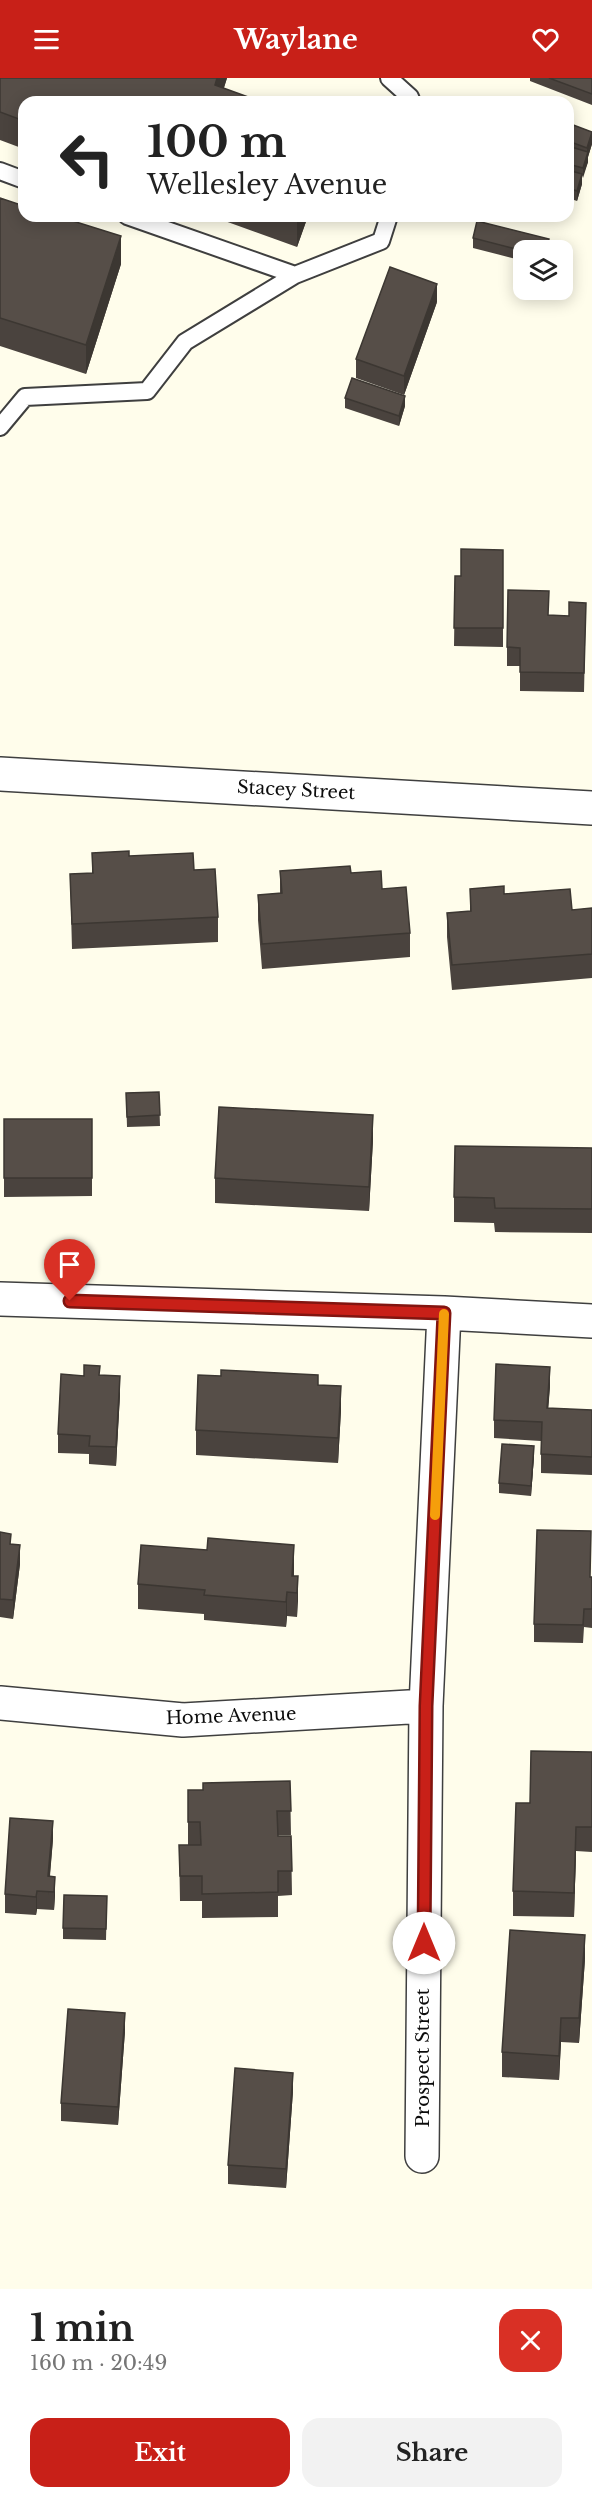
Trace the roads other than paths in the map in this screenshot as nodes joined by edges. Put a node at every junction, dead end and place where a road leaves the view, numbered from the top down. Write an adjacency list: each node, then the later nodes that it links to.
1 (396, 81): 2 (lane)
2 (409, 96)
3 (0, 171): 4 (lane)
4 (18, 178)
5 (144, 222): 7 (lane)
6 (387, 222): 7 (lane)
7 (295, 275): 8 (lane)
8 (0, 427)
9 (0, 774): 10 (street, Stacey Street)
10 (592, 808)
11 (0, 1299): 12 (street)
12 (444, 1313): 13 (street); 15 (street, Prospect Street)
13 (592, 1321)
14 (0, 1703): 15 (street, Home Avenue)
15 (426, 1706): 16 (street, Prospect Street)
16 (422, 2156)

